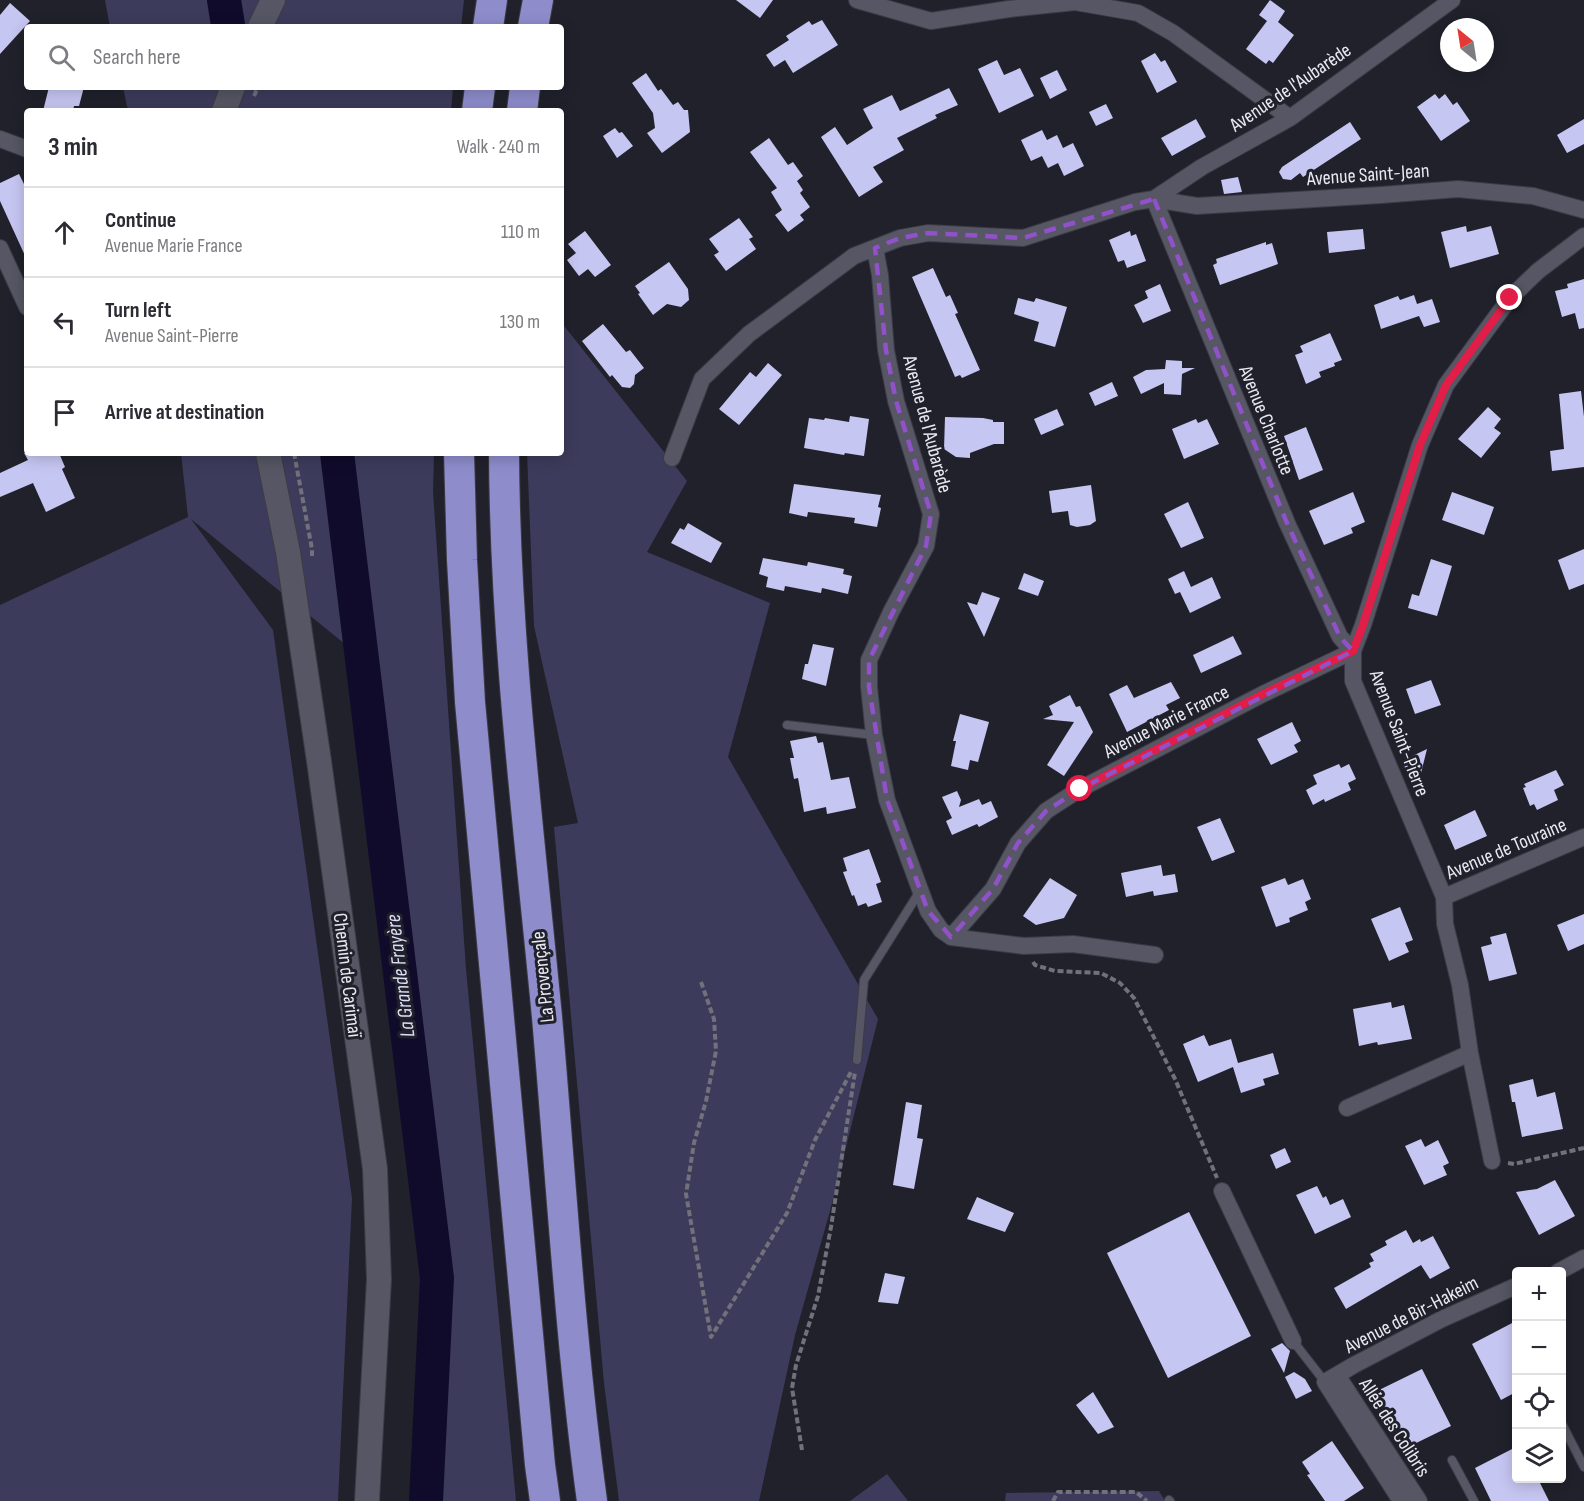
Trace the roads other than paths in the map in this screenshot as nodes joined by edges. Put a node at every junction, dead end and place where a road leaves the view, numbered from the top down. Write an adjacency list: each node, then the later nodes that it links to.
1 (273, 0): 6 (street)
2 (492, 0): 7 (highway)
3 (538, 0): 8 (highway)
4 (857, 0): 15 (street)
5 (1452, 0): 15 (street, Avenue de l'Aubarède)
6 (261, 24)
7 (488, 24)
8 (534, 24)
9 (232, 90): 12 (street)
10 (480, 90): 13 (highway)
11 (525, 90): 14 (highway)
12 (225, 108)
13 (477, 108)
14 (522, 108)
15 (1290, 118): 18 (street, Avenue de l'Aubarède)
16 (0, 139): 17 (street)
17 (24, 148)
18 (1154, 199): 19 (street, Avenue Saint-Jean); 22 (street, Avenue de l'Aubarède); 28 (street, Avenue Charlotte)
19 (1584, 210)
20 (1584, 236): 28 (street, Avenue Saint-Pierre)
21 (0, 248): 23 (street)
22 (875, 248): 27 (street); 30 (street, Avenue de l'Aubarède)
23 (24, 301)
24 (269, 456): 49 (street, Chemin de Carimaï)
25 (459, 456): 50 (highway)
26 (504, 456): 51 (highway, La Provençale)
27 (672, 458)
28 (1353, 651): 33 (street, Avenue Saint-Pierre); 34 (street, Avenue Marie France)
29 (787, 725): 30 (lane)
30 (874, 735): 32 (street, Avenue de l'Aubarède)
31 (1584, 837): 33 (street, Avenue de Touraine)
32 (921, 890): 34 (street, Avenue de l'Aubarède); 37 (lane)
33 (1444, 897): 36 (street, Avenue Saint-Pierre)
34 (951, 937): 35 (street)
35 (1155, 955)
36 (1470, 1053): 38 (street); 39 (street, Avenue Saint-Pierre)
37 (857, 1060)
38 (1347, 1108)
39 (1492, 1161)
40 (1222, 1191): 44 (street)
41 (1584, 1258): 42 (street)
42 (1566, 1268)
43 (1512, 1288): 45 (street, Avenue de Bir-Hakeim)
44 (1293, 1341): 45 (lane)
45 (1331, 1379): 52 (street); 53 (street, Allée des Colibris)
46 (1565, 1429): 48 (lane)
47 (1452, 1460): 54 (lane)
48 (1584, 1467)
49 (367, 1501)
50 (545, 1501)
51 (592, 1501)
52 (1401, 1501)
53 (1419, 1501)
54 (1474, 1501)

